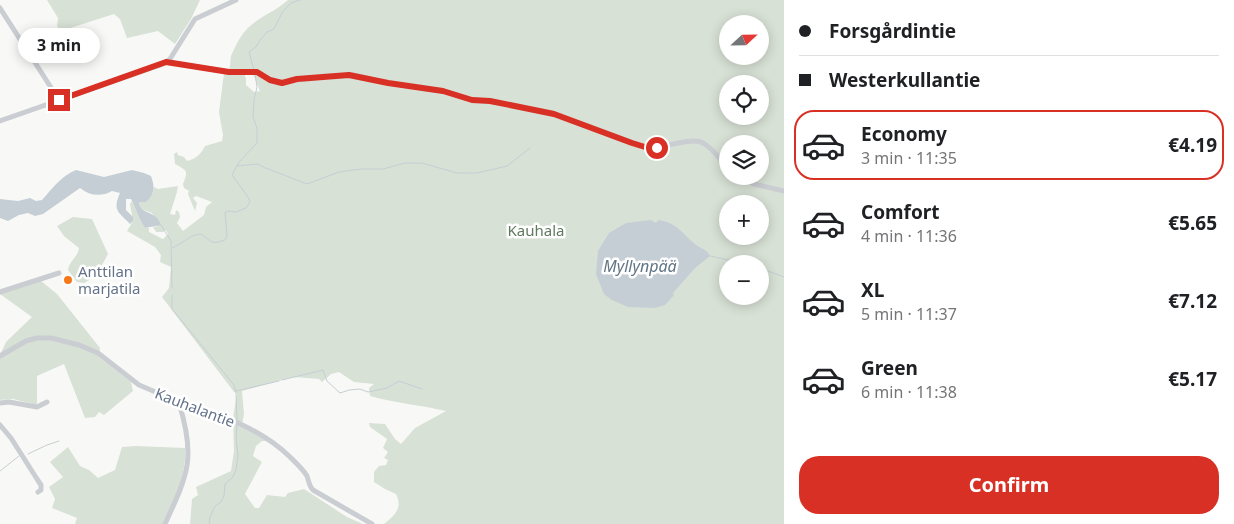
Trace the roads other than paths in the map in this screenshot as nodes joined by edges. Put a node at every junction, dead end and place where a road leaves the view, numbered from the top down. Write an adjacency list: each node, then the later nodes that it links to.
1 (236, 0): 3 (street)
2 (0, 8): 4 (street)
3 (166, 62): 4 (street); 6 (street)
4 (59, 100): 5 (street)
5 (0, 121)
6 (719, 158)
7 (758, 185): 8 (street)
8 (784, 191)
9 (59, 273): 10 (street)
10 (0, 292)
11 (0, 356): 14 (street, Kauhalantie)
12 (47, 402): 13 (street)
13 (0, 403)
14 (179, 404): 17 (street); 18 (street, Kauhalantie)
15 (0, 425): 16 (street)
16 (38, 492)
17 (165, 524)
18 (372, 524)

